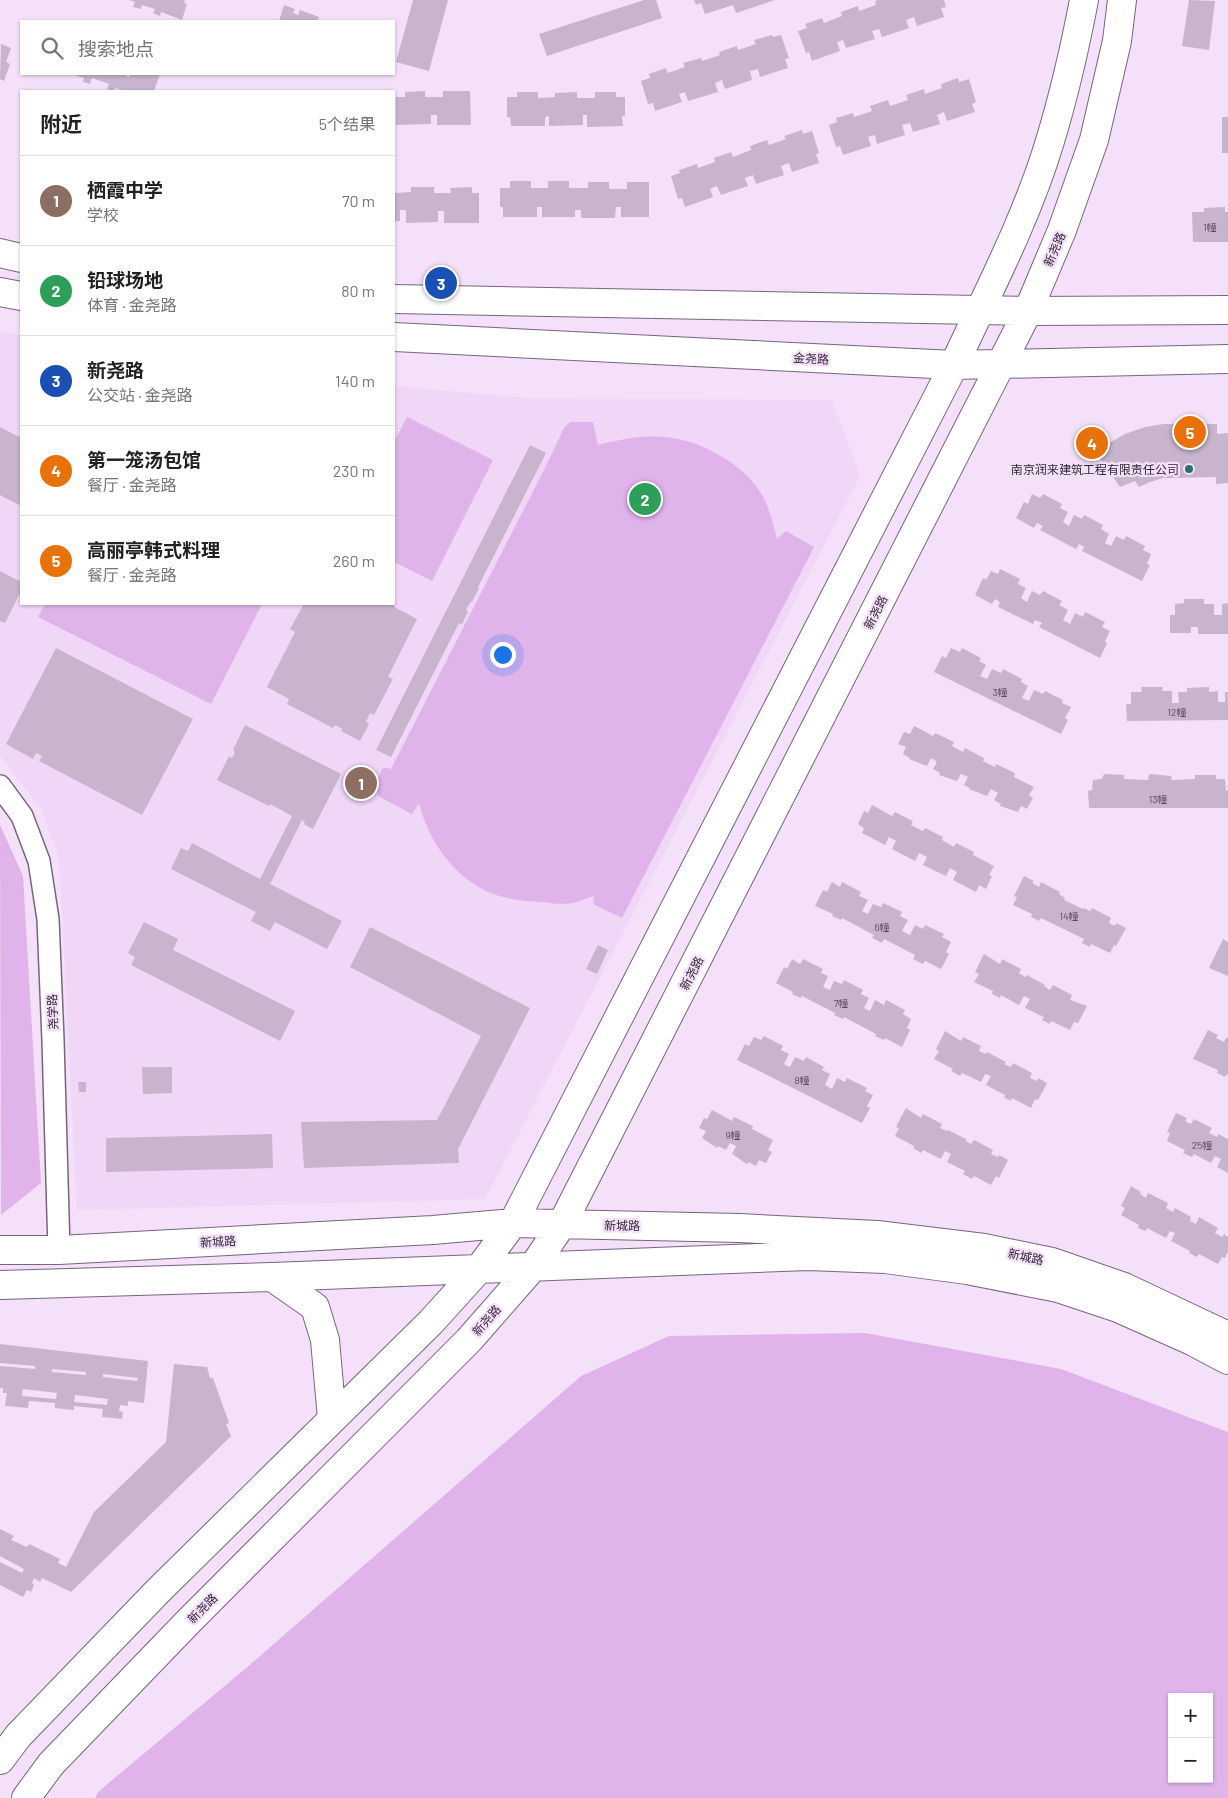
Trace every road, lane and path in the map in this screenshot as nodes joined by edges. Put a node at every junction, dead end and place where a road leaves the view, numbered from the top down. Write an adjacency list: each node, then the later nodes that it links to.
1 (1084, 0): 8 (main road)
2 (1122, 0): 10 (main road, 新尧路)
3 (0, 253): 4 (main road)
4 (20, 258)
5 (0, 292): 6 (main road)
6 (20, 296)
7 (395, 299): 8 (main road)
8 (980, 309): 10 (main road); 14 (main road)
9 (1228, 310): 10 (main road)
10 (1028, 311): 13 (main road, 新尧路)
11 (395, 337): 14 (main road, 金尧路)
12 (1228, 359): 13 (main road, 金尧路)
13 (1001, 364): 14 (main road, 金尧路); 17 (main road, 新尧路)
14 (954, 365): 16 (main road)
15 (0, 786): 19 (street, 尧学路)
16 (513, 1223): 17 (main road, 新城路); 19 (main road, 新城路); 21 (main road)
17 (562, 1224): 20 (main road, 新尧路); 24 (main road, 新城路)
18 (0, 1250): 19 (main road, 新城路)
19 (59, 1250)
20 (533, 1267): 21 (main road, 新城路); 24 (main road, 新城路); 27 (main road, 新尧路)
21 (479, 1269): 22 (main road, 新城路); 25 (main road)
22 (272, 1277): 23 (main road, 新城路); 25 (main road)
23 (0, 1285)
24 (1227, 1340)
25 (332, 1419): 26 (main road)
26 (0, 1760)
27 (26, 1798)

